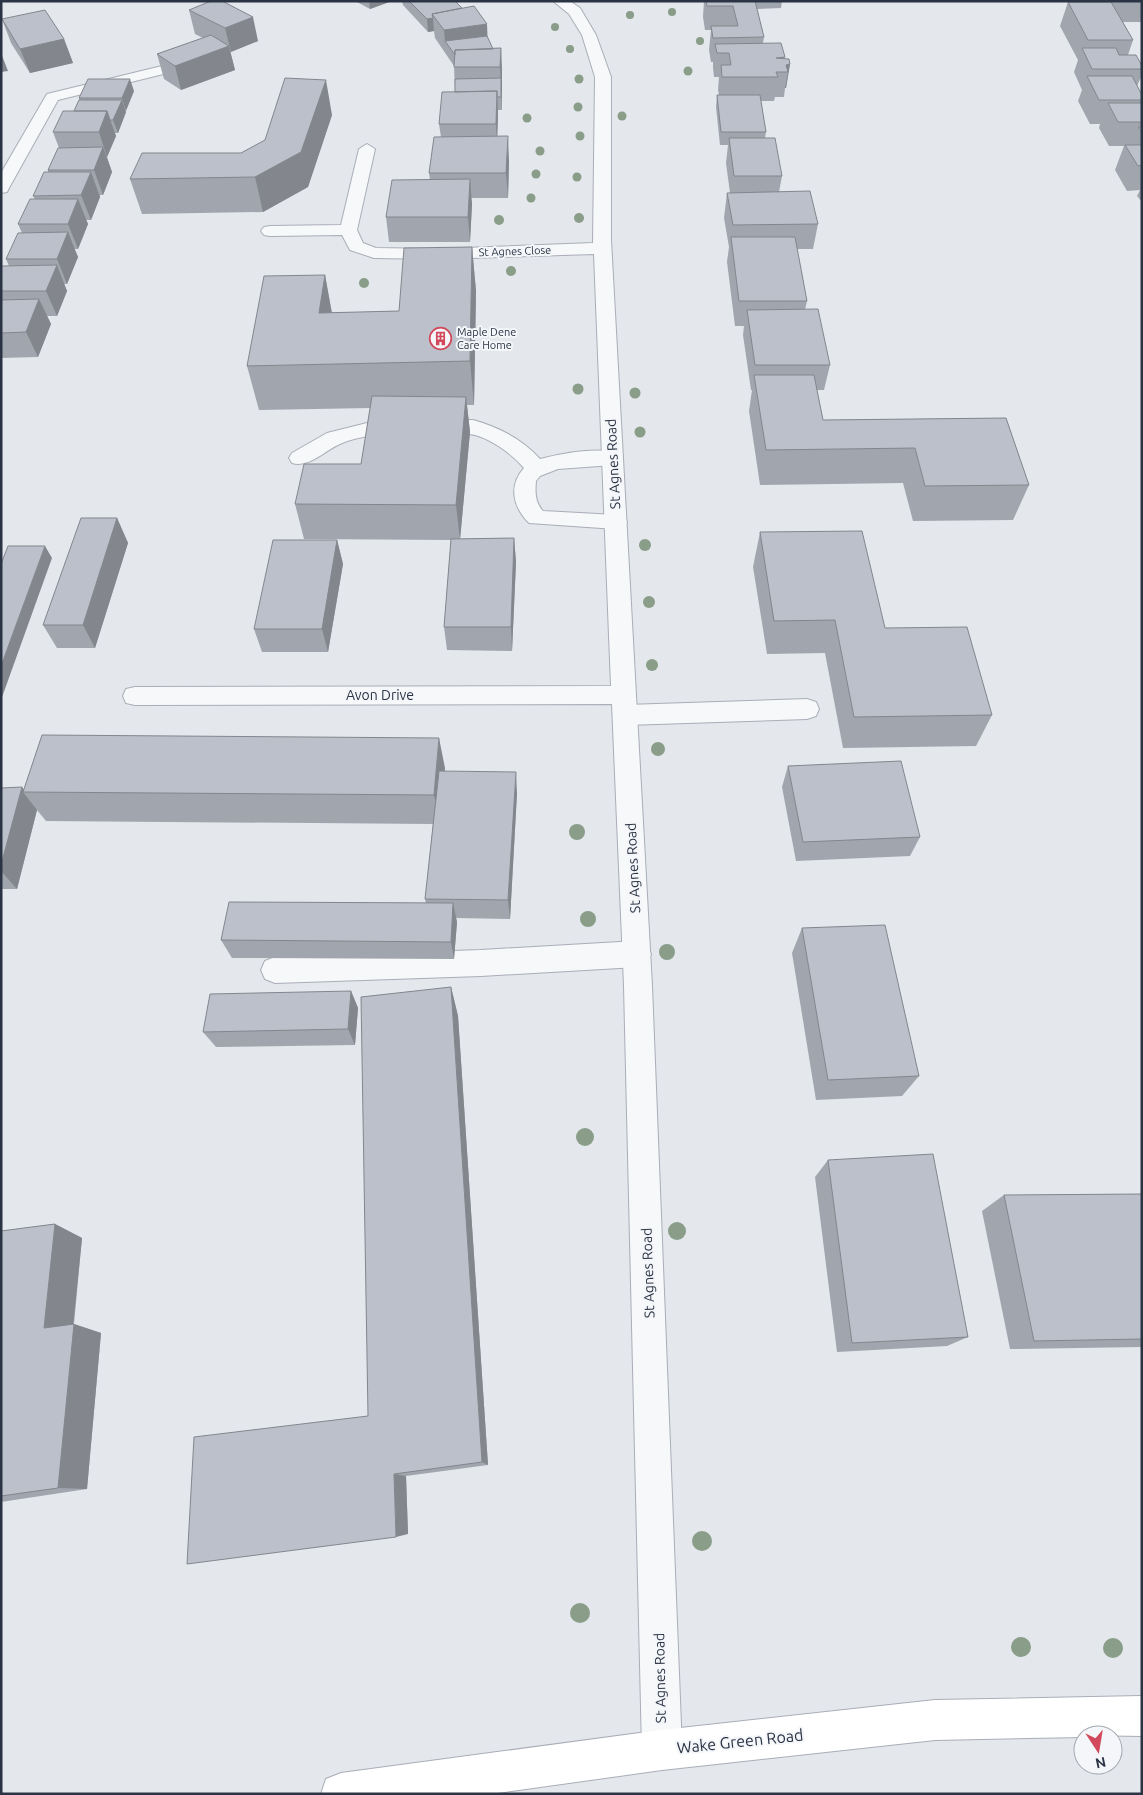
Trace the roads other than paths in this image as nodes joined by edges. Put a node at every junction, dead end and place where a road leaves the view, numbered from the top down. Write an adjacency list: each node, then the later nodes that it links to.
1 (560, 1): 7 (street, St Agnes Road)
2 (203, 60): 4 (street)
3 (368, 150): 5 (street)
4 (1, 188)
5 (348, 230): 6 (street); 7 (street, St Agnes Close)
6 (270, 232)
7 (603, 248): 9 (street, St Agnes Road)
8 (299, 458): 10 (street)
9 (613, 458): 10 (street); 11 (street, St Agnes Road)
10 (536, 468): 11 (street)
11 (616, 522): 13 (street, St Agnes Road)
12 (134, 696): 13 (street, Avon Drive)
13 (625, 705): 14 (street, Avon Drive); 15 (street, St Agnes Road)
14 (807, 709)
15 (637, 954): 16 (street); 18 (street, St Agnes Road)
16 (275, 970)
17 (1142, 1716): 18 (main road, Wake Green Road)
18 (662, 1750): 19 (main road, Wake Green Road)
19 (342, 1794)

